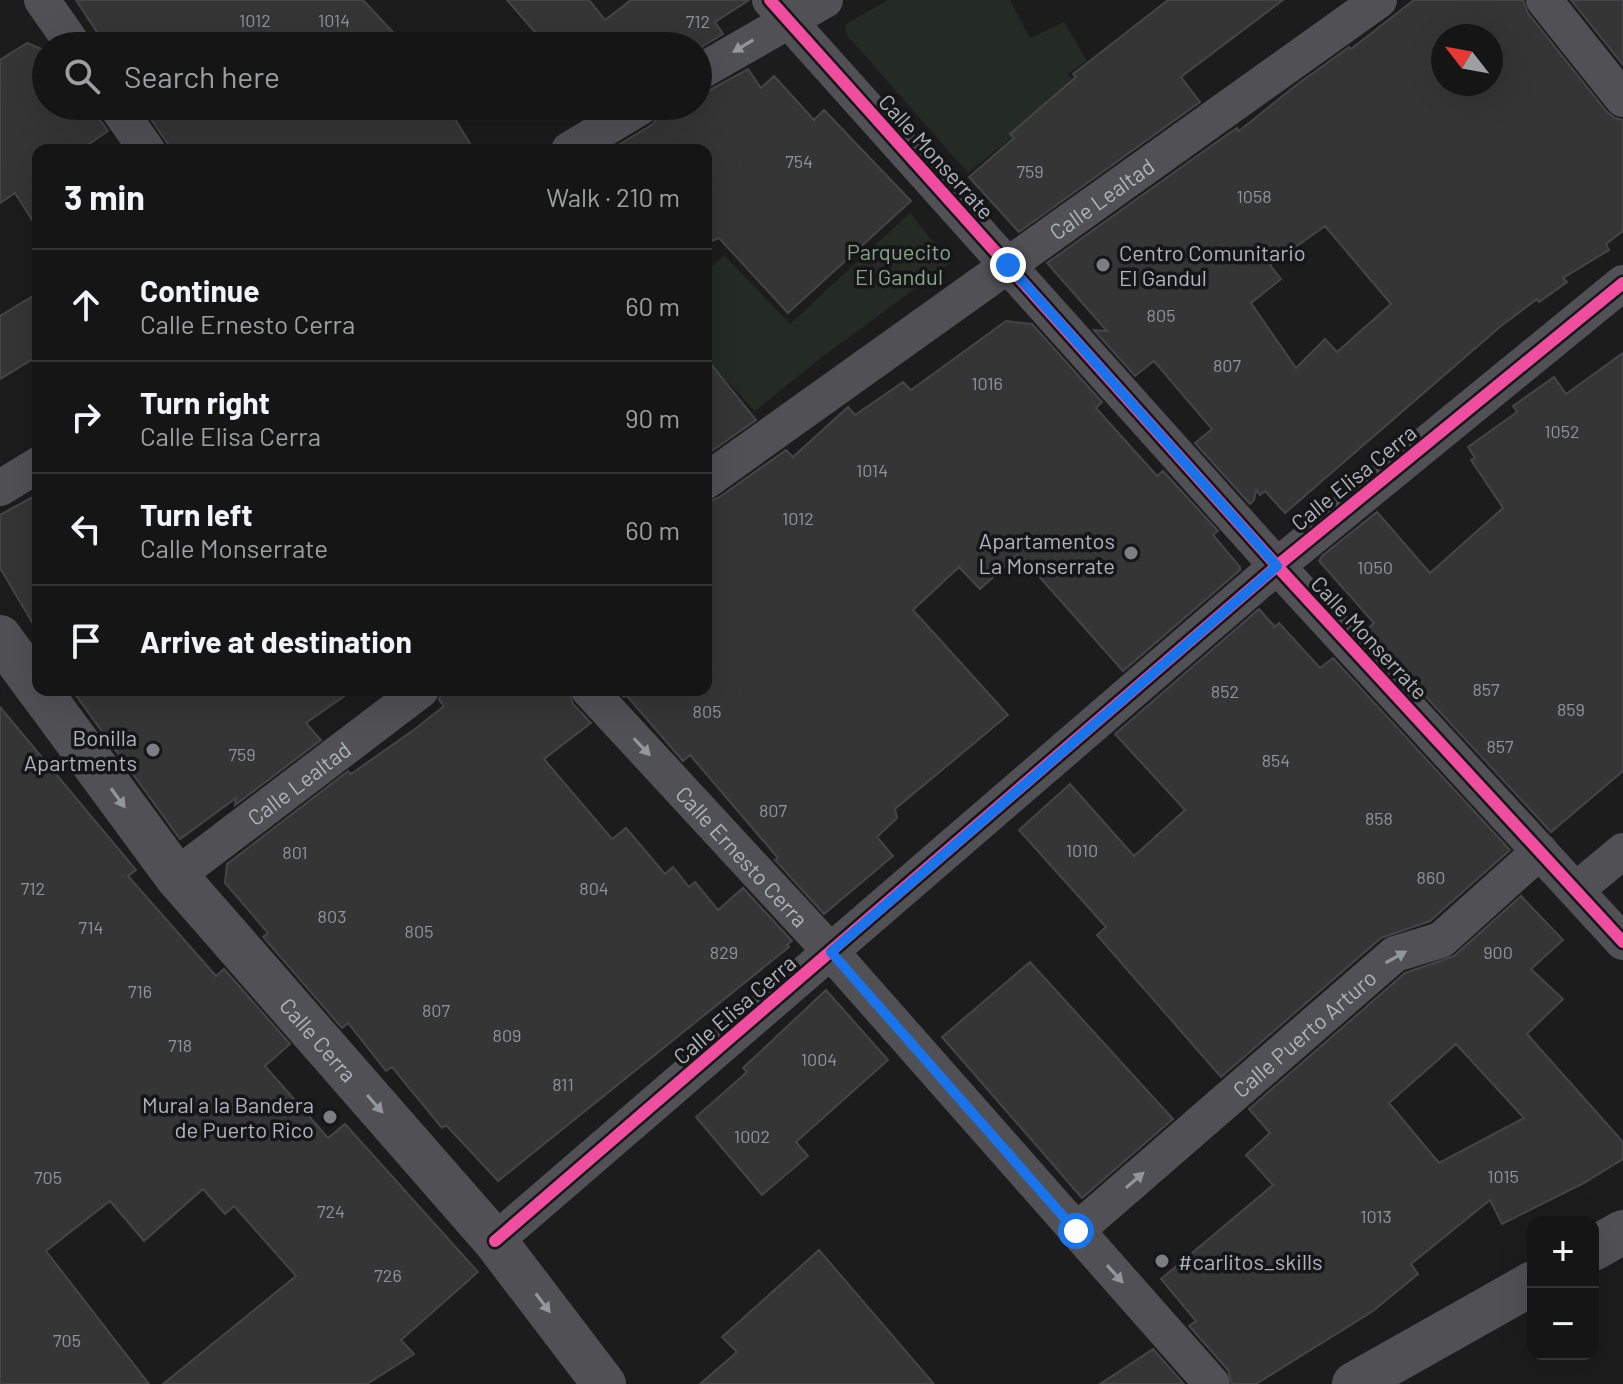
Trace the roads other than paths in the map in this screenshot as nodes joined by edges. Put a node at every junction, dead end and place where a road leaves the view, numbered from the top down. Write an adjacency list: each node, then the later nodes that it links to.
1 (42, 0): 6 (street)
2 (825, 0): 5 (street)
3 (1379, 0): 13 (street, Calle Lealtad)
4 (1544, 0): 8 (street)
5 (779, 10): 7 (street, one-way to 7); 13 (street, Calle Monserrate)
6 (64, 32)
7 (712, 62)
8 (1623, 99)
9 (126, 120): 11 (street)
10 (619, 120): 12 (street)
11 (143, 144)
12 (579, 144)
13 (1008, 265): 16 (street, Calle Lealtad); 18 (street, Calle Monserrate)
14 (1623, 283): 18 (street, Calle Elisa Cerra)
15 (32, 469): 17 (street)
16 (712, 477)
17 (0, 488)
18 (1277, 566): 24 (street, Calle Monserrate); 29 (street, Calle Elisa Cerra)
19 (0, 637): 20 (street, Calle Cerra)
20 (32, 682)
21 (42, 696): 26 (street, Calle Cerra, one-way to 26)
22 (413, 696): 26 (street, Calle Lealtad)
23 (595, 696): 29 (street, Calle Ernesto Cerra, one-way to 29)
24 (1540, 851): 27 (street, Calle Monserrate); 30 (street, Calle Puerto Arturo, one-way to 24)
25 (1623, 851): 27 (street)
26 (176, 876): 32 (street, Calle Cerra, one-way to 32)
27 (1576, 890): 28 (street, Calle Monserrate)
28 (1623, 942)
29 (831, 952): 30 (street, Calle Ernesto Cerra); 32 (street, Calle Elisa Cerra)
30 (1076, 1231): 36 (street, Calle Ernesto Cerra, one-way to 36)
31 (1623, 1232): 33 (street)
32 (495, 1241): 35 (street, Calle Cerra, one-way to 35)
33 (1599, 1246)
34 (1527, 1286): 37 (street)
35 (604, 1384)
36 (1212, 1384)
37 (1354, 1384)

